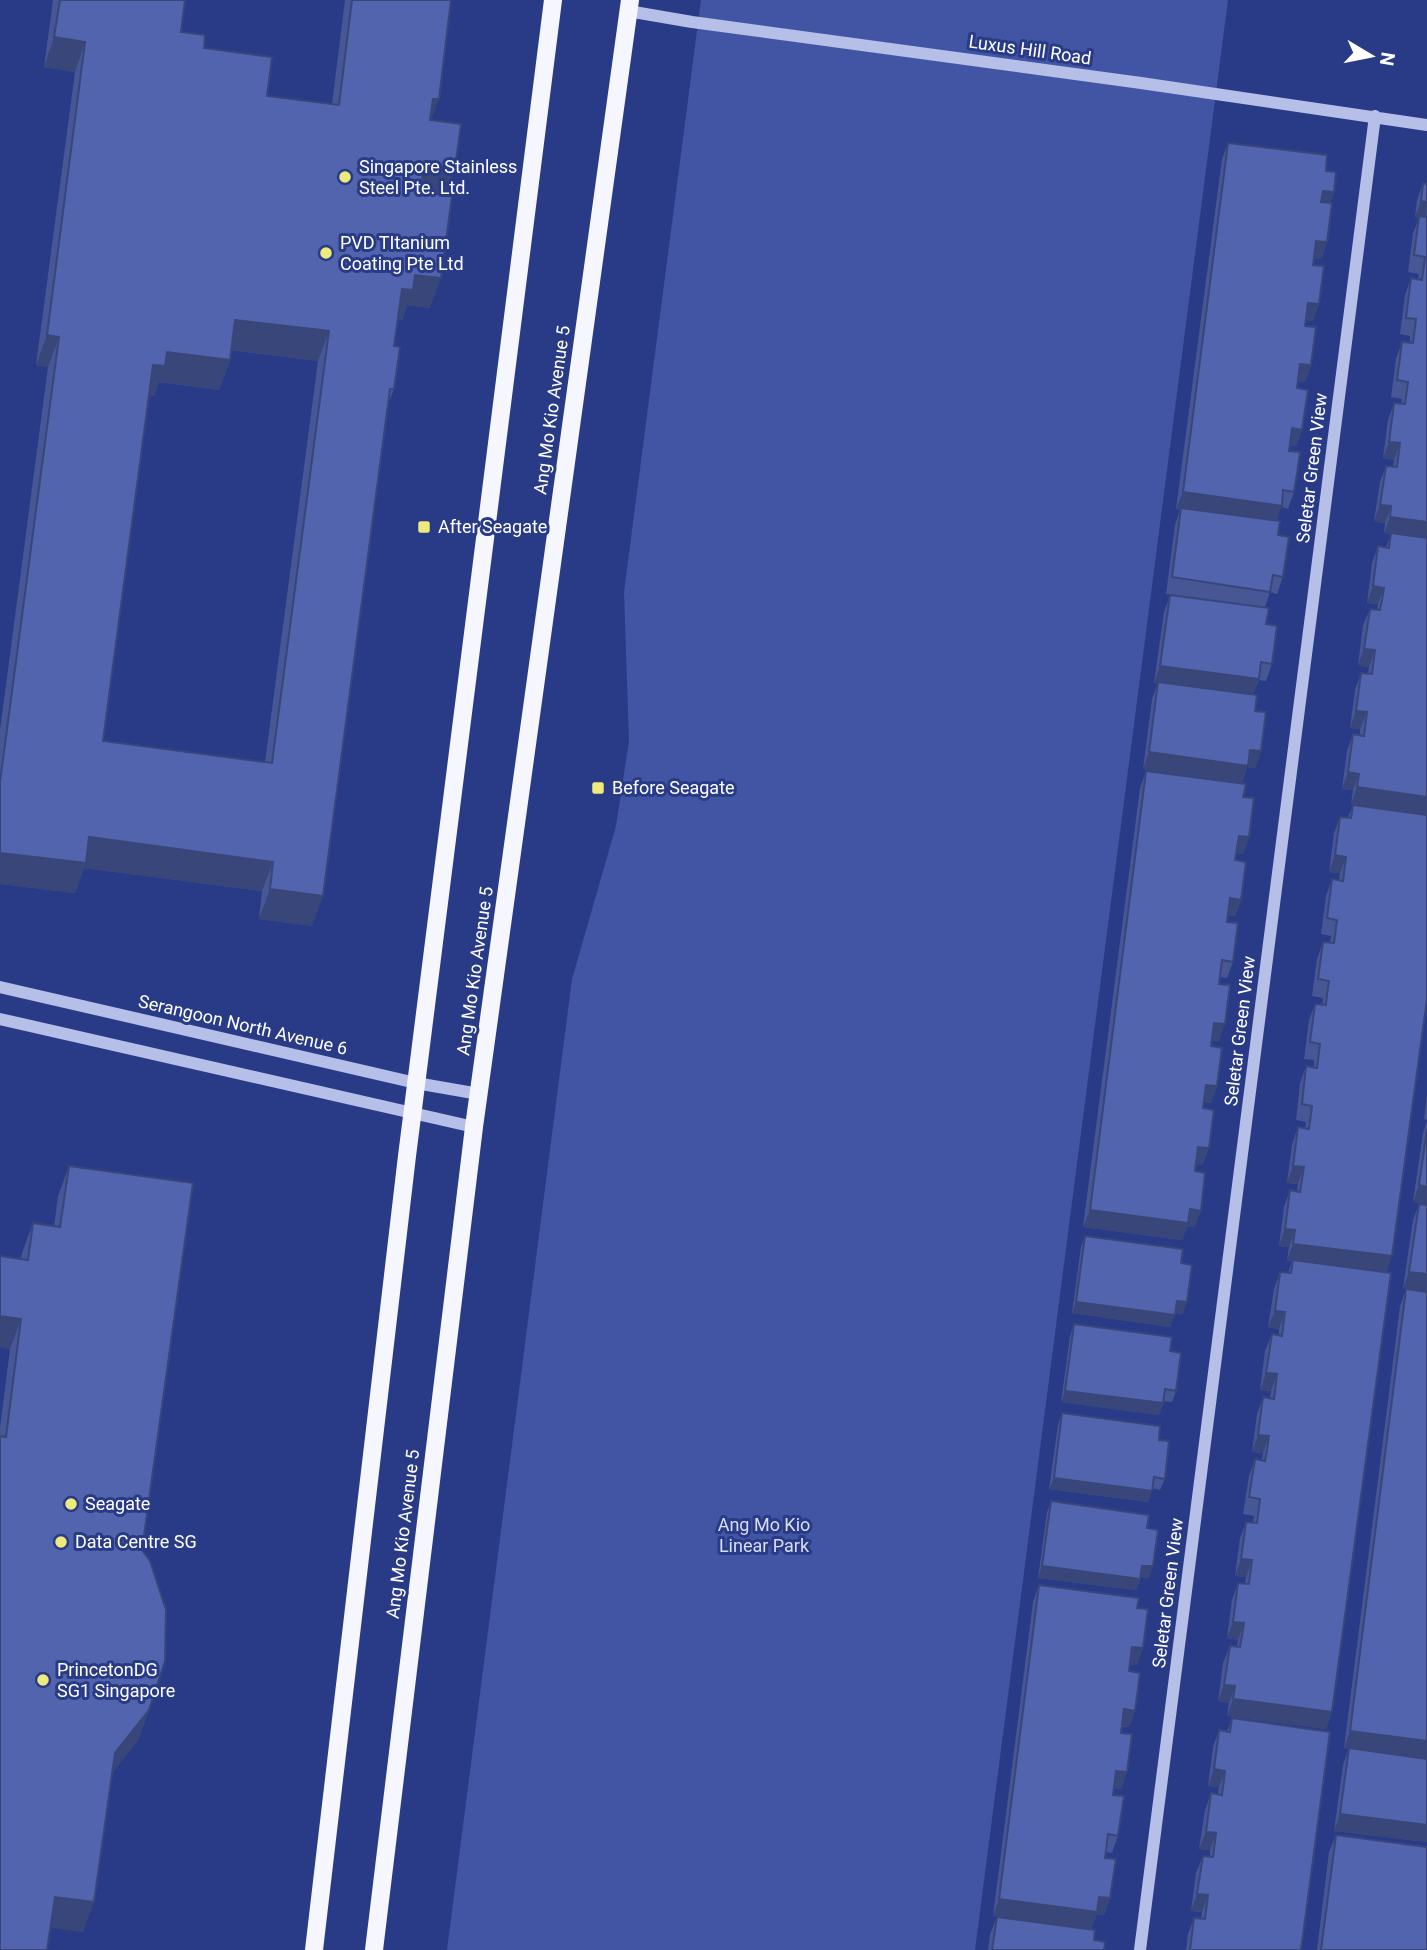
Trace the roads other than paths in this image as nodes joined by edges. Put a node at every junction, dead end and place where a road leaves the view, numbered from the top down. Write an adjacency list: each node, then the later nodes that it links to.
1 (553, 0): 7 (main road)
2 (629, 5): 3 (street, Luxus Hill Road); 8 (main road, Ang Mo Kio Avenue 5)
3 (1375, 116): 4 (street, Luxus Hill Road); 13 (street, Seletar Green View)
4 (1427, 125)
5 (0, 986): 7 (street, Serangoon North Avenue 6)
6 (0, 1019): 9 (street)
7 (416, 1083): 8 (street, Serangoon North Avenue 6); 9 (main road)
8 (479, 1094): 10 (main road, Ang Mo Kio Avenue 5)
9 (412, 1113): 10 (street); 11 (main road)
10 (474, 1127): 12 (main road, Ang Mo Kio Avenue 5)
11 (314, 1950)
12 (374, 1950)
13 (1140, 1950)

